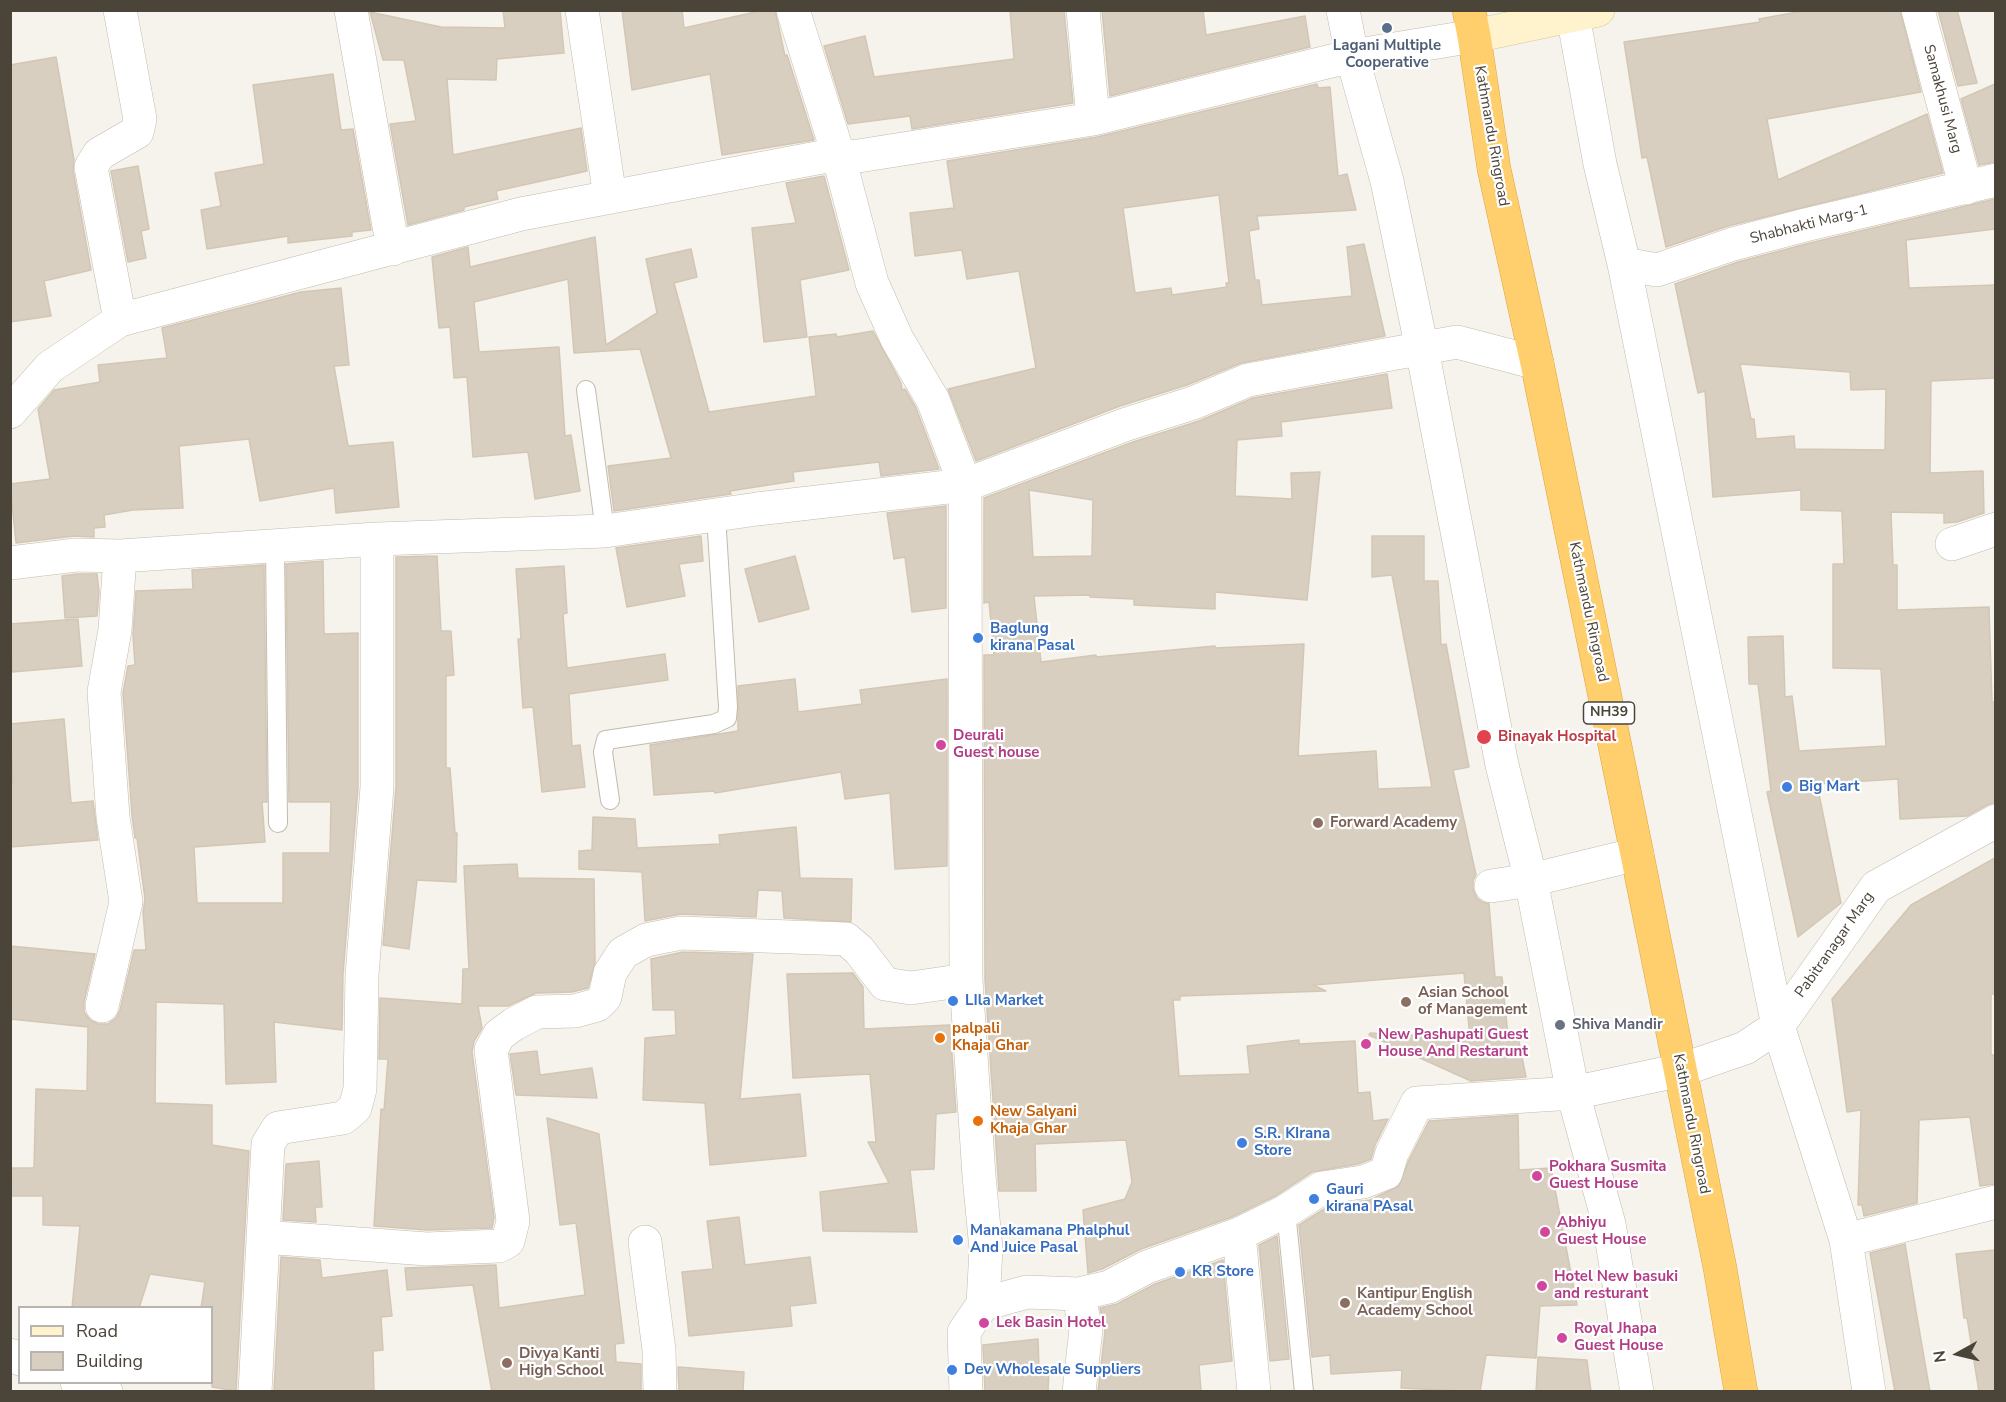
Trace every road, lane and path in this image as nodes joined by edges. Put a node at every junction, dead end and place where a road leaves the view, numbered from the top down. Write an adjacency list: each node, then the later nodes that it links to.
1 (120, 10): 17 (street)
2 (351, 10): 15 (street)
3 (582, 10): 14 (street)
4 (793, 10): 12 (street)
5 (1083, 10): 11 (street)
6 (1343, 10): 10 (street)
7 (1918, 10): 13 (street, Samakhusi Marg)
8 (1581, 12): 9 (main road); 16 (street)
9 (1472, 23): 10 (street); 19 (highway, Kathmandu Ringroad / NH39)
10 (1352, 56): 11 (street); 18 (street)
11 (1093, 119): 12 (street)
12 (838, 154): 14 (street); 22 (street)
13 (1981, 184): 16 (street, Shabhakti Marg-1)
14 (610, 197): 15 (street)
15 (393, 249): 17 (street)
16 (1624, 264): 39 (street)
17 (120, 320): 21 (street)
18 (1422, 349): 19 (street); 22 (street); 35 (street)
19 (1537, 363): 34 (highway, Kathmandu Ringroad / NH39)
20 (586, 390): 25 (lane)
21 (10, 412)
22 (965, 485): 23 (street); 37 (street)
23 (716, 515): 25 (street); 31 (lane)
24 (1995, 529): 27 (street)
25 (605, 531): 26 (street)
26 (377, 539): 28 (street); 45 (street)
27 (1952, 544)
28 (275, 547): 29 (street); 33 (lane)
29 (120, 556): 30 (street); 38 (street)
30 (10, 563)
31 (610, 800)
32 (1995, 821): 39 (street, Pabitranagar Marg)
33 (278, 823)
34 (1637, 854): 35 (street); 40 (highway, Kathmandu Ringroad / NH39)
35 (1531, 880): 36 (street); 41 (street)
36 (1491, 886)
37 (966, 980): 45 (street); 49 (street)
38 (102, 1006)
39 (1779, 1026): 40 (street, Pabitranagar Marg); 46 (street)
40 (1681, 1071): 41 (street, Pabitranagar Marg); 59 (highway, Kathmandu Ringroad / NH39)
41 (1573, 1093): 43 (street, Pabitranagar Marg); 58 (street)
42 (1995, 1202): 46 (street)
43 (1286, 1211): 44 (street); 57 (lane)
44 (1239, 1234): 48 (street); 56 (street)
45 (263, 1237): 52 (street)
46 (1846, 1240): 60 (street)
47 (645, 1242): 53 (street)
48 (1078, 1294): 49 (street); 55 (street)
49 (983, 1304): 54 (street)
50 (80, 1384): 51 (street)
51 (105, 1391)
52 (255, 1392)
53 (660, 1392)
54 (966, 1392)
55 (1079, 1392)
56 (1254, 1392)
57 (1304, 1392)
58 (1637, 1392)
59 (1741, 1392)
60 (1869, 1392)

